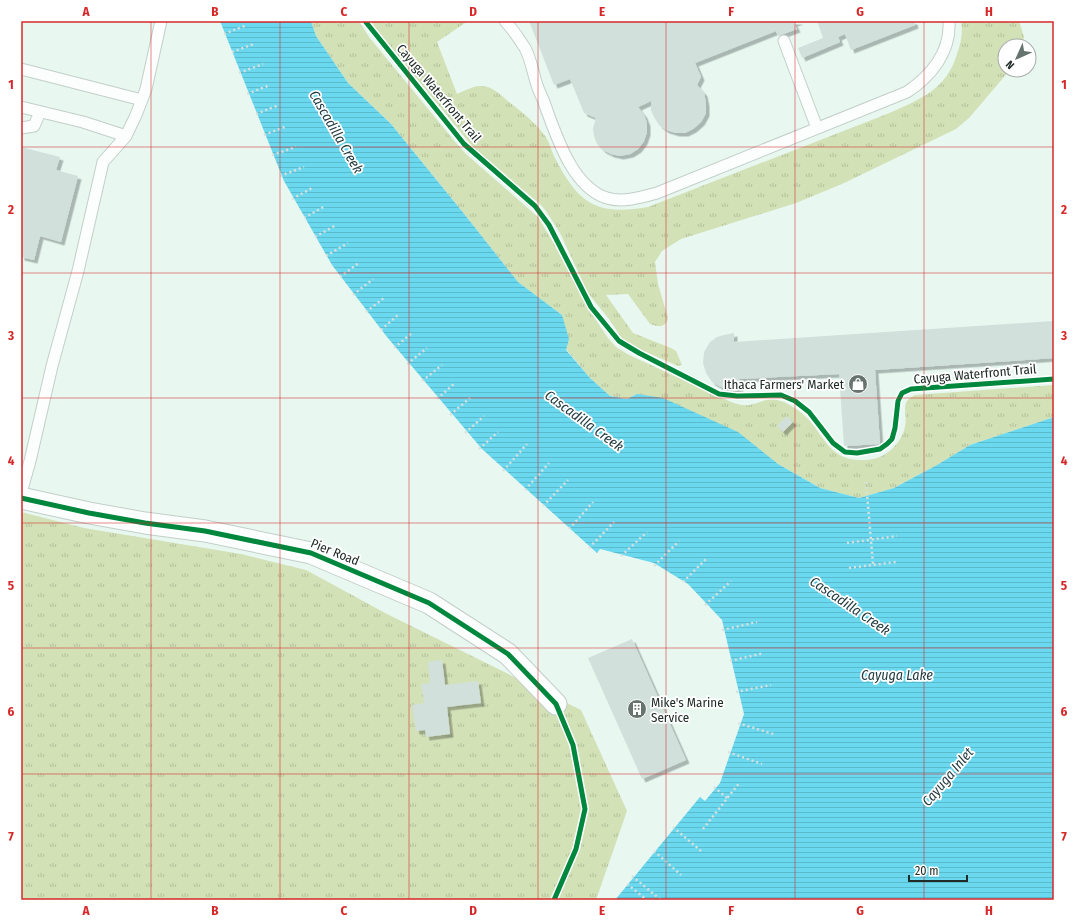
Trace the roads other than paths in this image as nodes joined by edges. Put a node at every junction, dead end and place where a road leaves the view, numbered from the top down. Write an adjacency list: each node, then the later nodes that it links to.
1 (161, 21): 6 (lane)
2 (505, 21): 10 (lane)
3 (949, 21): 10 (lane)
4 (784, 41): 10 (lane)
5 (21, 69): 6 (lane)
6 (142, 100): 11 (lane)
7 (21, 107): 8 (lane)
8 (40, 112): 9 (lane); 11 (lane)
9 (21, 128)
10 (817, 128)
11 (126, 136): 12 (lane)
12 (21, 493)
13 (21, 498): 14 (street, Pier Road)
14 (556, 704)

